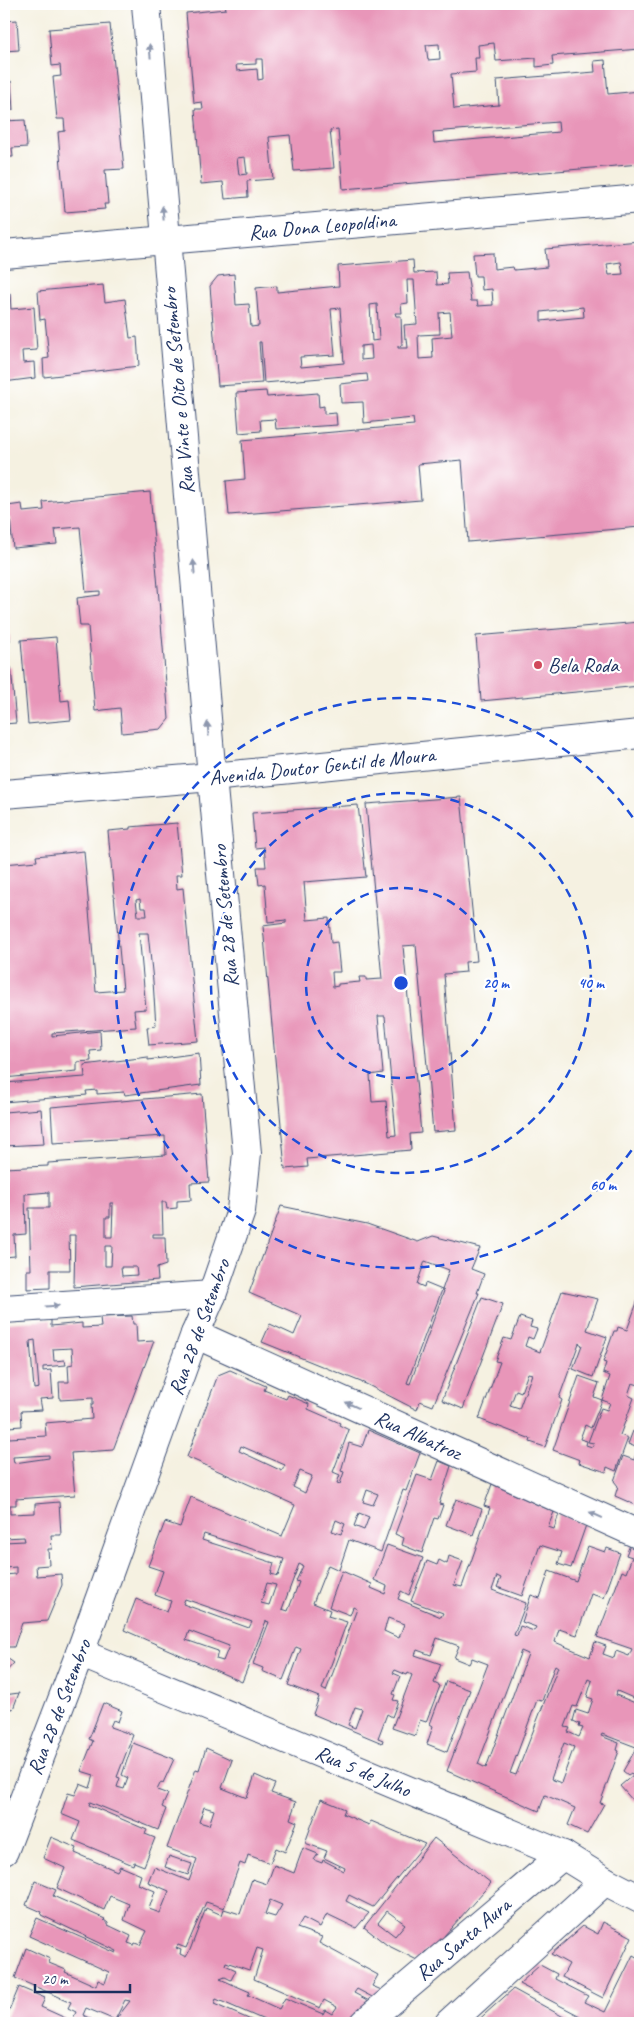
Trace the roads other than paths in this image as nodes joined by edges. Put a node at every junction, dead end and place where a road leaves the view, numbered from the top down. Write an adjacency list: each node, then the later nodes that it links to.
1 (146, 4): 3 (street, Rua Vinte e Oito de Setembro, one-way to 1)
2 (640, 199): 3 (street, Rua Dona Leopoldina)
3 (165, 240): 4 (street, Rua Dona Leopoldina); 6 (street, Rua Vinte e Oito de Setembro, one-way to 3)
4 (4, 254)
5 (640, 734): 6 (street, Avenida Doutor Gentil de Moura)
6 (212, 777): 7 (street, Avenida Doutor Gentil de Moura); 8 (street, Rua 28 de Setembro)
7 (4, 794)
8 (212, 1295): 9 (street, one-way to 8); 10 (street, Rua 28 de Setembro)
9 (4, 1309)
10 (195, 1334): 11 (street, Rua Albatroz, one-way to 10); 12 (street, Rua 28 de Setembro)
11 (640, 1535)
12 (80, 1653): 13 (street, Rua 28 de Setembro); 14 (street, Rua 5 de Julho)
13 (4, 1851)
14 (563, 1855): 15 (street, Rua 5 de Julho); 17 (street, Rua Santa Aura)
15 (605, 1881): 16 (street, Rua 5 de Julho); 18 (street)
16 (640, 1899)
17 (364, 2023)
18 (449, 2023)

